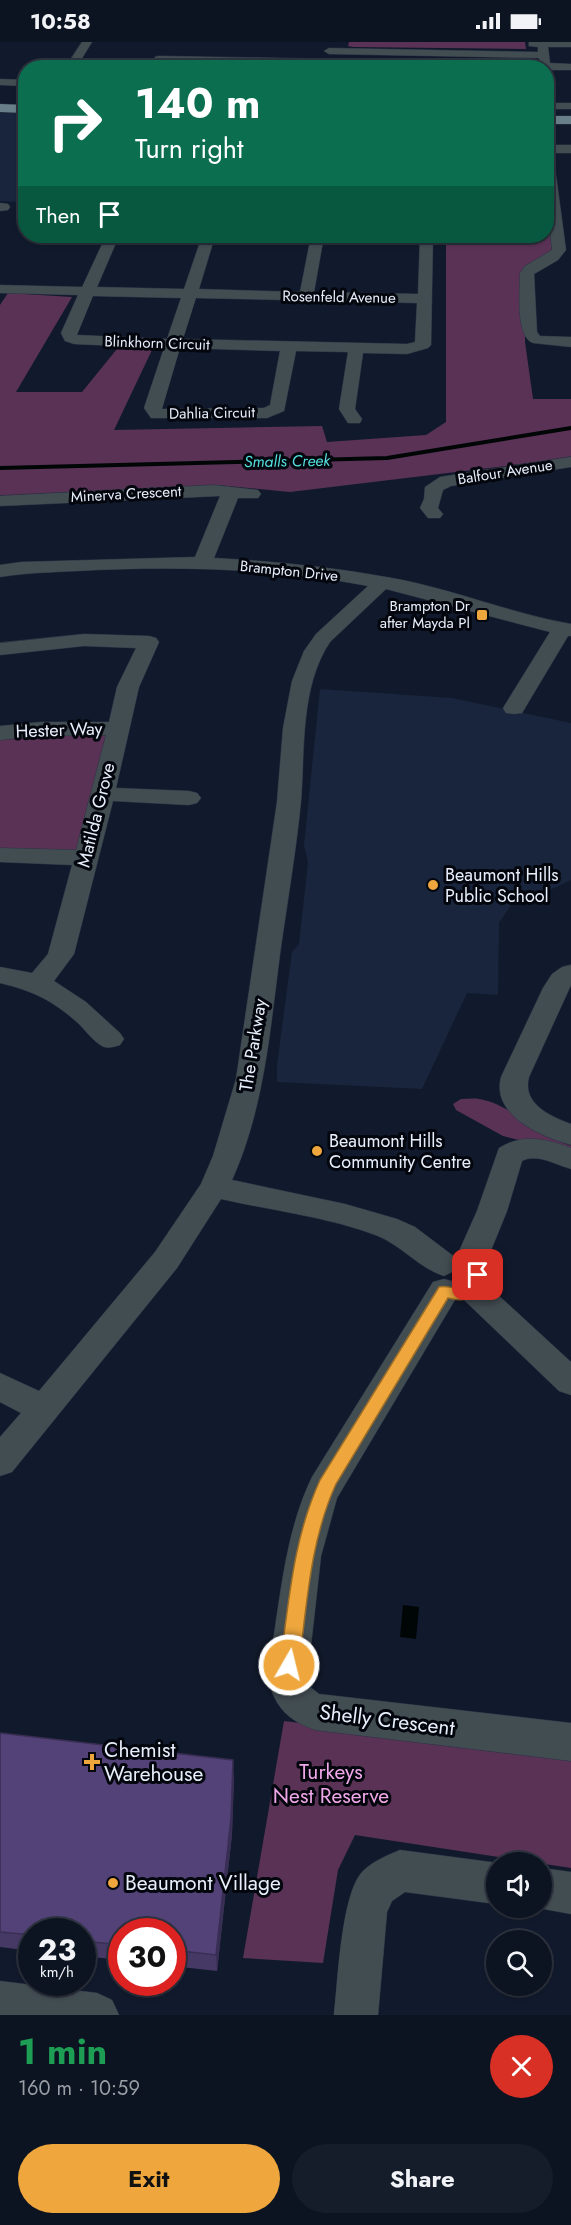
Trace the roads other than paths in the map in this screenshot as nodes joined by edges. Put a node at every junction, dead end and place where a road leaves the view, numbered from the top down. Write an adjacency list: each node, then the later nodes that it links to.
1 (87, 42): 7 (street)
2 (571, 44): 4 (street)
3 (442, 52): 4 (street); 5 (street); 8 (street)
4 (539, 53): 9 (street)
5 (333, 54): 6 (street)
6 (164, 59)
7 (75, 60)
8 (442, 60)
9 (571, 67)
10 (0, 81): 11 (street)
11 (18, 82)
12 (554, 106): 13 (street)
13 (571, 106)
14 (0, 108): 15 (main road)
15 (18, 109)
16 (554, 120): 17 (main road)
17 (571, 120)
18 (554, 151): 19 (street)
19 (571, 151)
20 (554, 216): 21 (street)
21 (571, 216)
22 (554, 232): 32 (street)
23 (108, 243): 28 (street, Blinkhorn Circuit)
24 (207, 243): 29 (street)
25 (317, 243): 30 (street)
26 (427, 243): 31 (street)
27 (0, 289): 28 (street, Rosenfeld Avenue)
28 (82, 291): 29 (street, Rosenfeld Avenue); 33 (street, Blinkhorn Circuit)
29 (190, 294): 30 (street, Rosenfeld Avenue); 33 (street)
30 (306, 297): 31 (street, Rosenfeld Avenue)
31 (425, 299): 35 (street, Blinkhorn Circuit)
32 (571, 342)
33 (175, 344): 34 (street, Blinkhorn Circuit); 34 (street, Dahlia Circuit)
34 (289, 346): 35 (street, Blinkhorn Circuit)
35 (356, 348): 36 (street)
36 (354, 419)
37 (571, 462): 41 (street, Balfour Avenue)
38 (231, 492): 39 (street, Minerva Crescent); 40 (street, Minerva Crescent); 42 (street)
39 (252, 495)
40 (0, 501)
41 (434, 514)
42 (203, 561): 43 (street, Brampton Drive); 44 (street, Brampton Drive)
43 (0, 571)
44 (383, 582): 45 (street, Brampton Drive); 60 (street, The Parkway)
45 (567, 630): 47 (street)
46 (0, 649): 48 (street, Matilda Grove)
47 (514, 708)
48 (117, 728): 49 (street, Hester Way); 50 (street, Matilda Grove)
49 (0, 733)
50 (103, 795): 51 (street); 53 (street, Matilda Grove)
51 (189, 798)
52 (0, 855): 53 (street)
53 (85, 858): 56 (street, Matilda Grove)
54 (571, 973): 58 (street)
55 (0, 975): 56 (street)
56 (37, 984): 57 (street)
57 (110, 1039)
58 (571, 1135)
59 (571, 1160): 61 (street)
60 (214, 1187): 61 (street); 64 (street, The Parkway)
61 (458, 1278): 62 (street); 66 (street, Shelly Crescent)
62 (571, 1382)
63 (0, 1386): 64 (street)
64 (44, 1409): 65 (street, The Parkway)
65 (0, 1462)
66 (571, 1742)
67 (486, 1882): 72 (street)
68 (552, 1890): 69 (street)
69 (571, 1893)
70 (0, 2003): 71 (street)
71 (97, 2015)
72 (356, 2015)

